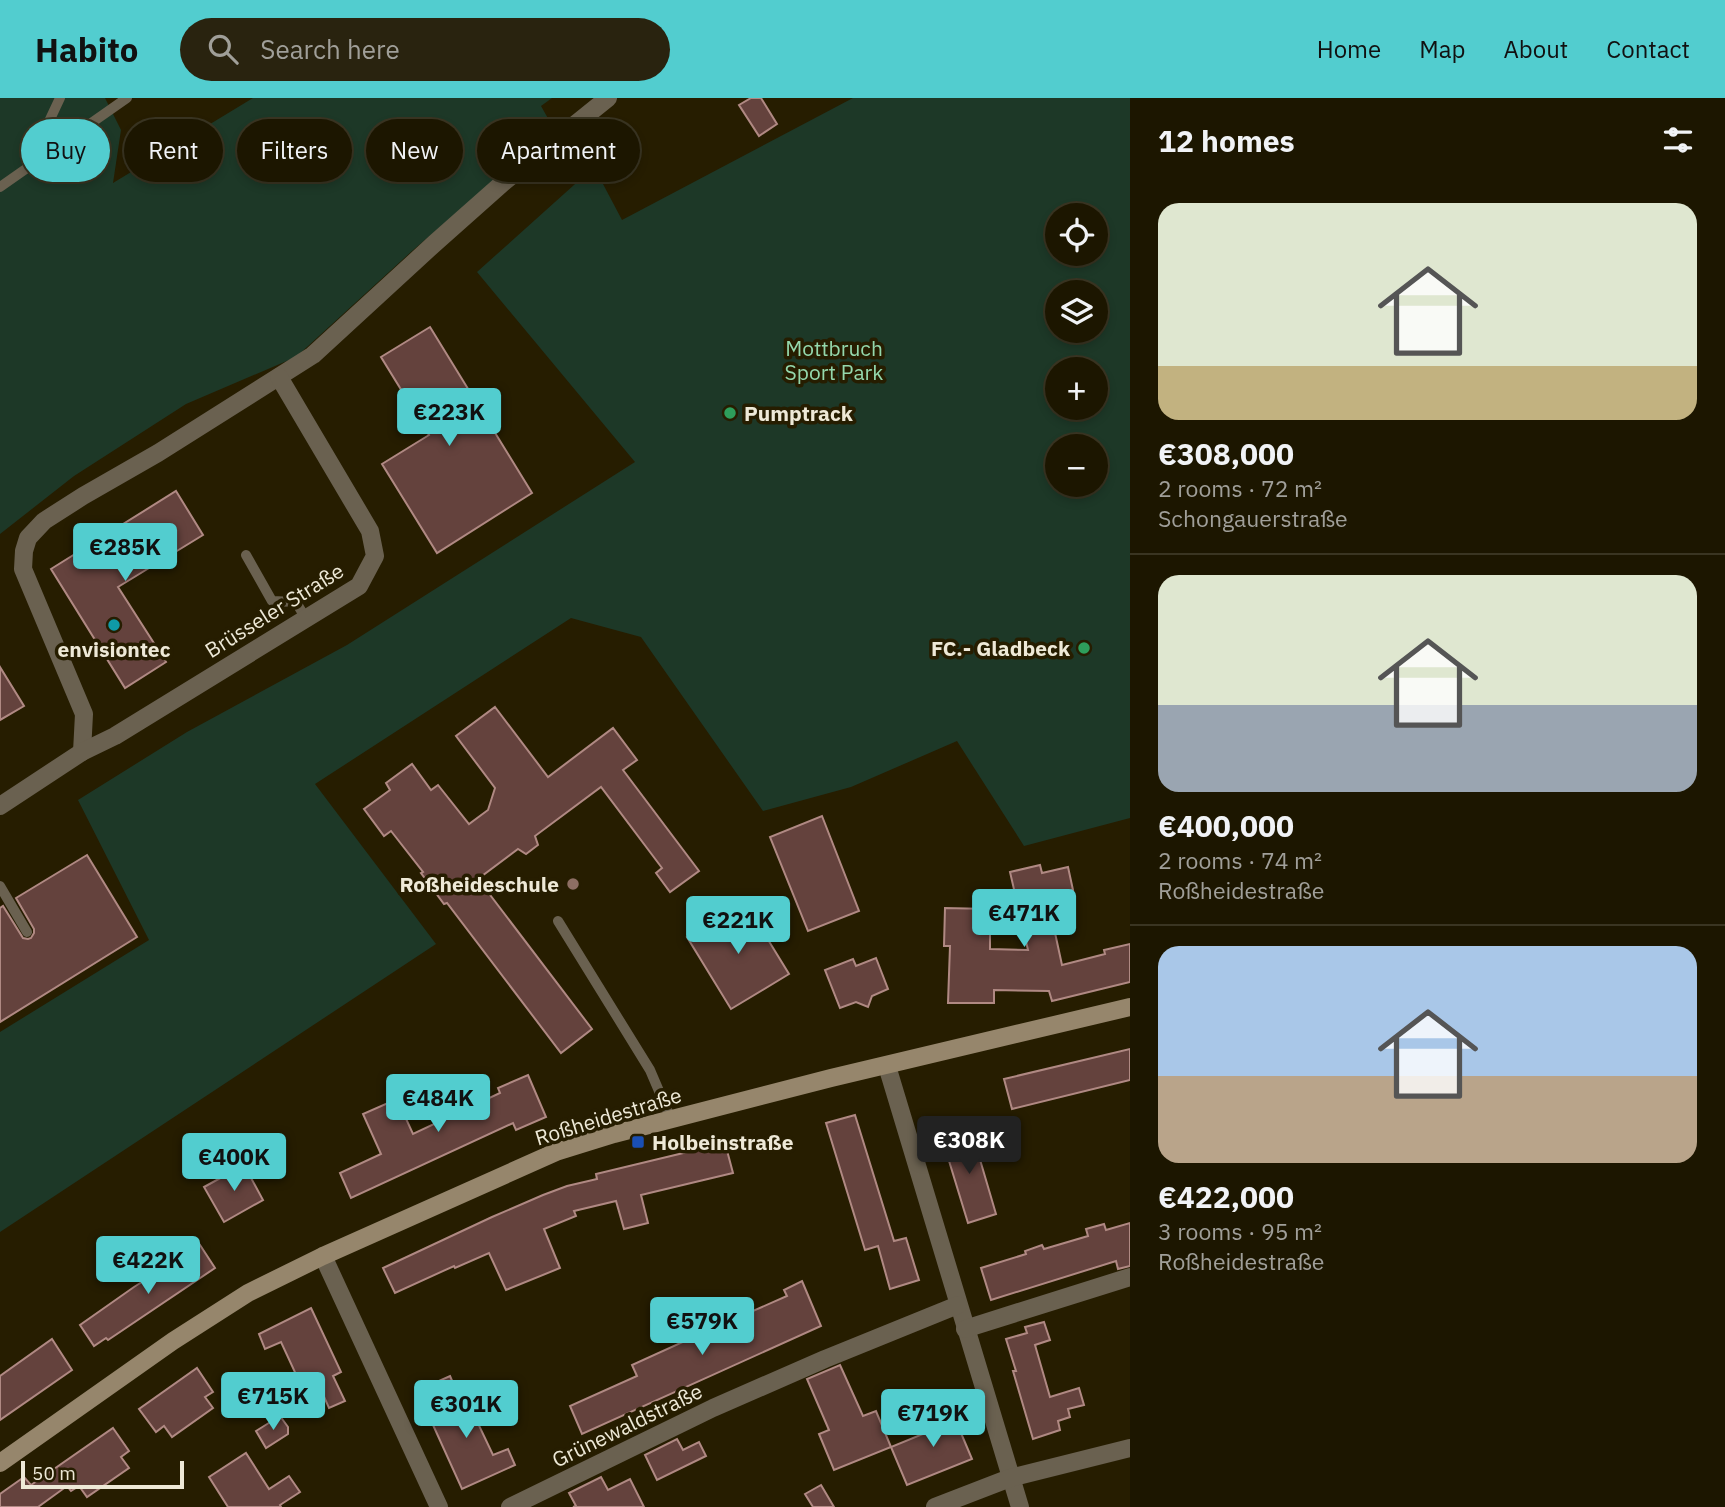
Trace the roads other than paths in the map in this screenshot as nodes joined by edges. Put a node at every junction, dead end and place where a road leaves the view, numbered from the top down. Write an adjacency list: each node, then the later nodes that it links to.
1 (60, 98): 4 (lane)
2 (127, 98): 5 (lane)
3 (608, 98): 8 (street)
4 (50, 119)
5 (98, 119)
6 (21, 173): 7 (lane)
7 (0, 187)
8 (279, 377): 10 (street, Brüsseler Straße); 11 (street)
9 (246, 555): 10 (lane)
10 (306, 619): 11 (street, Brüsseler Straße)
11 (82, 752): 12 (street, Brüsseler Straße)
12 (0, 806)
13 (0, 886): 15 (lane)
14 (558, 921): 18 (lane)
15 (27, 932)
16 (1130, 1007): 17 (street, Roßheidestraße)
17 (887, 1066): 18 (street, Roßheidestraße); 21 (street)
18 (671, 1119): 19 (street, Roßheidestraße)
19 (323, 1256): 24 (street, Roßheidestraße); 26 (street)
20 (1130, 1277): 22 (street)
21 (958, 1305): 22 (street); 27 (street, Grünewaldstraße)
22 (965, 1329): 25 (street)
23 (1130, 1448): 25 (street)
24 (0, 1462)
25 (1010, 1478): 28 (street); 29 (street)
26 (439, 1507)
27 (510, 1507)
28 (935, 1507)
29 (1020, 1507)

